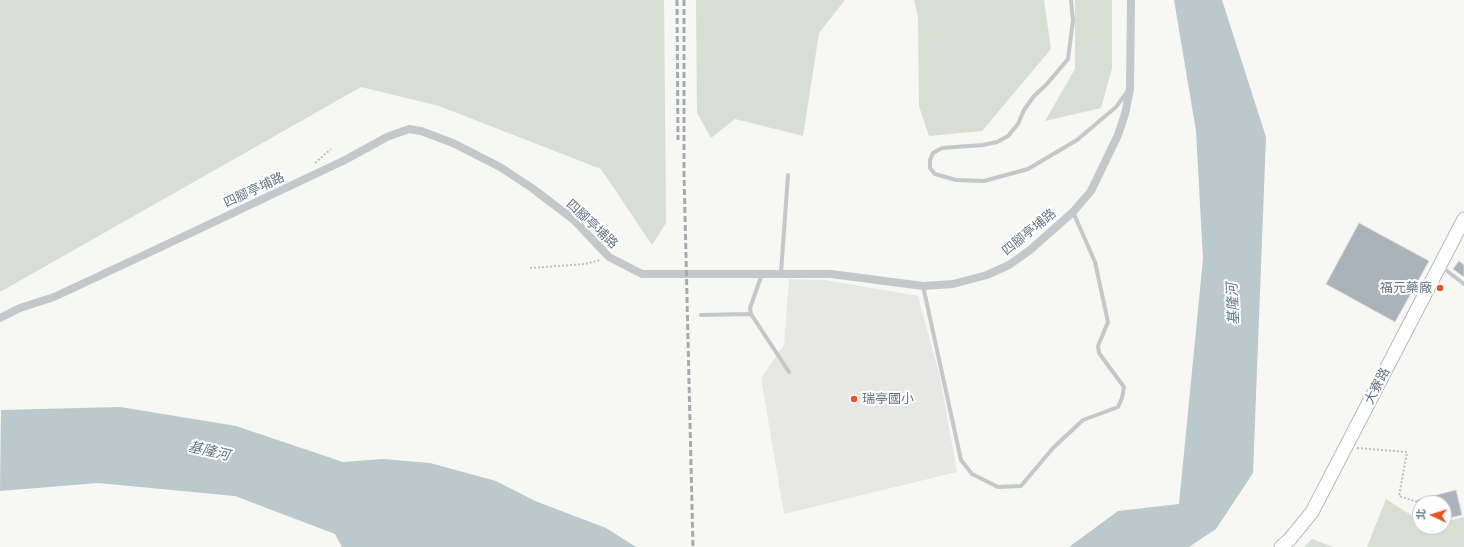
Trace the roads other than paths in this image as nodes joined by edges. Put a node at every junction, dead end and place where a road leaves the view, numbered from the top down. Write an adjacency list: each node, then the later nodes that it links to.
1 (1071, 0): 3 (lane)
2 (1131, 0): 3 (street, 四腳亭埔路)
3 (1130, 89): 5 (street, 四腳亭埔路)
4 (788, 175): 9 (lane)
5 (1073, 212): 11 (street, 四腳亭埔路); 11 (lane)
6 (1464, 219): 7 (main road, 大寮路)
7 (1439, 264): 10 (lane); 16 (main road, 大寮路)
8 (762, 273): 9 (street, 四腳亭埔路); 12 (lane); 14 (street, 四腳亭埔路)
9 (781, 273): 11 (street, 四腳亭埔路)
10 (1464, 284)
11 (922, 286)
12 (751, 314): 13 (lane); 15 (lane)
13 (701, 315)
14 (0, 318)
15 (789, 372)
16 (1281, 547)

